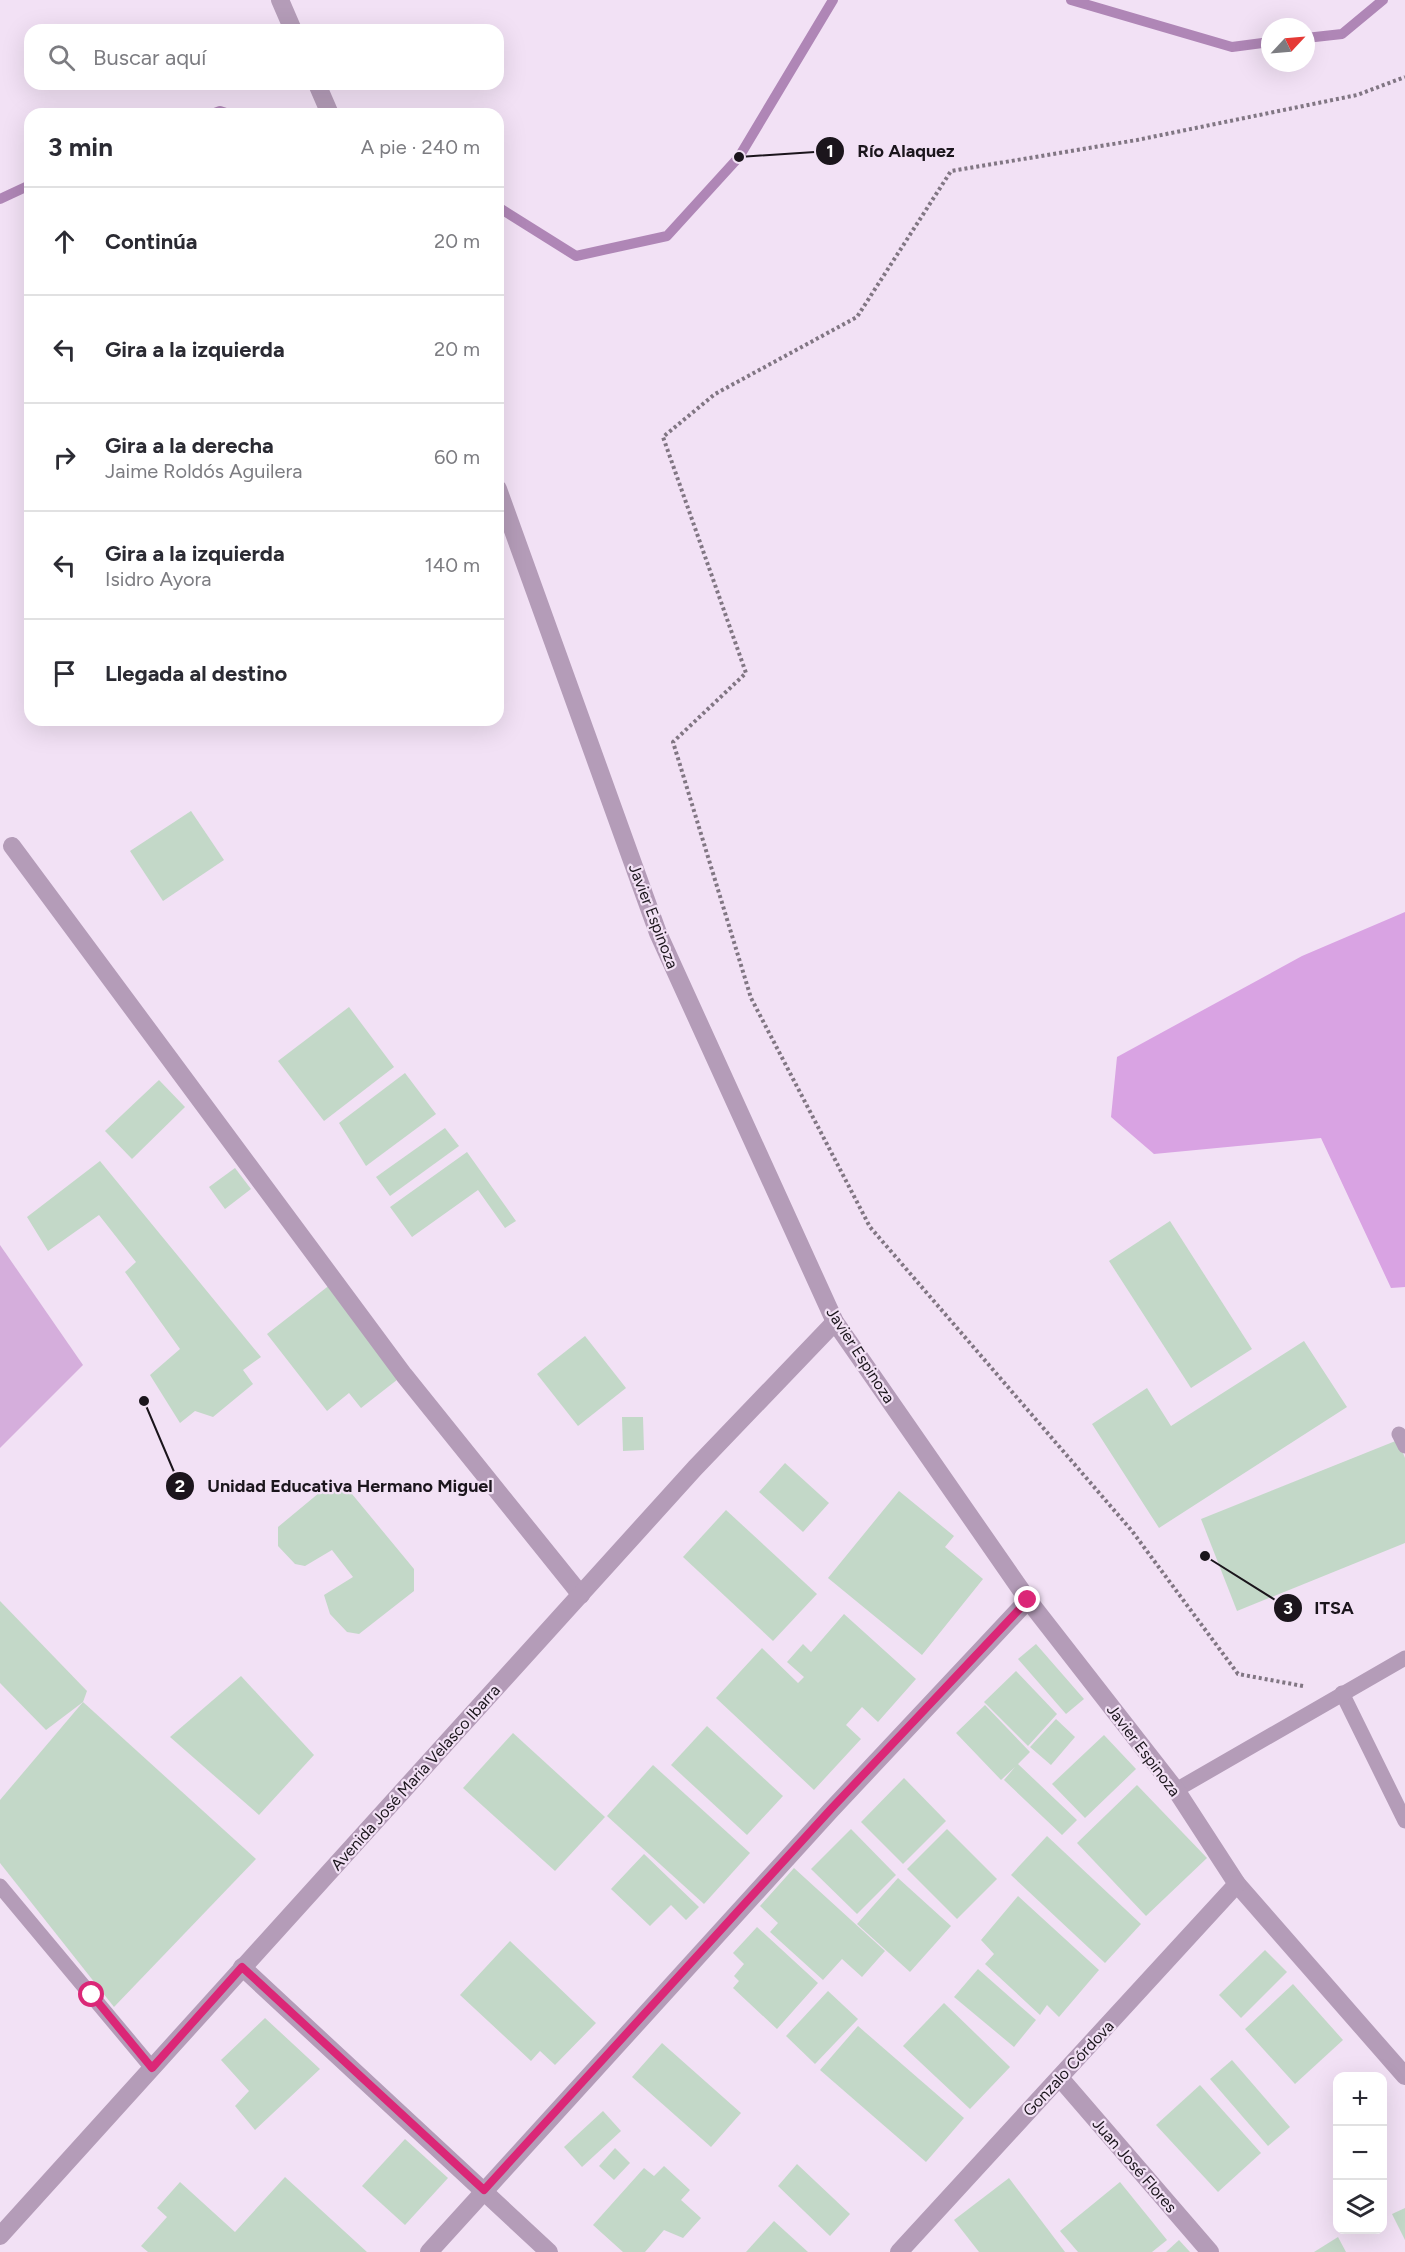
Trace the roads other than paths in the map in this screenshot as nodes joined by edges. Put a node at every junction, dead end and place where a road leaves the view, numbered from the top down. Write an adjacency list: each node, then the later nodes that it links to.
1 (280, 0): 2 (street)
2 (290, 24)
3 (320, 90): 4 (street)
4 (327, 108)
5 (504, 506): 7 (street, Javier Espinoza)
6 (12, 846): 8 (street)
7 (835, 1322): 8 (street, Avenida José Maria Velasco Ibarra); 9 (street, Javier Espinoza)
8 (581, 1595): 16 (street, Avenida José Maria Velasco Ibarra)
9 (1028, 1600): 12 (street, Javier Espinoza); 20 (street)
10 (1405, 1658): 11 (lane)
11 (1342, 1693): 12 (lane); 13 (lane)
12 (1176, 1790): 14 (street, Javier Espinoza)
13 (1405, 1821)
14 (1237, 1884): 18 (street, Javier Espinoza); 19 (street, Gonzalo Córdova)
15 (0, 1886): 17 (lane)
16 (242, 1967): 17 (street, Avenida José Maria Velasco Ibarra); 20 (street)
17 (152, 2068): 21 (street, Avenida José Maria Velasco Ibarra)
18 (1405, 2076)
19 (1060, 2078): 24 (street, Gonzalo Córdova); 25 (street, Juan José Flores)
20 (484, 2190): 22 (street); 23 (street)
21 (0, 2236)
22 (429, 2252)
23 (549, 2252)
24 (898, 2252)
25 (1210, 2252)

